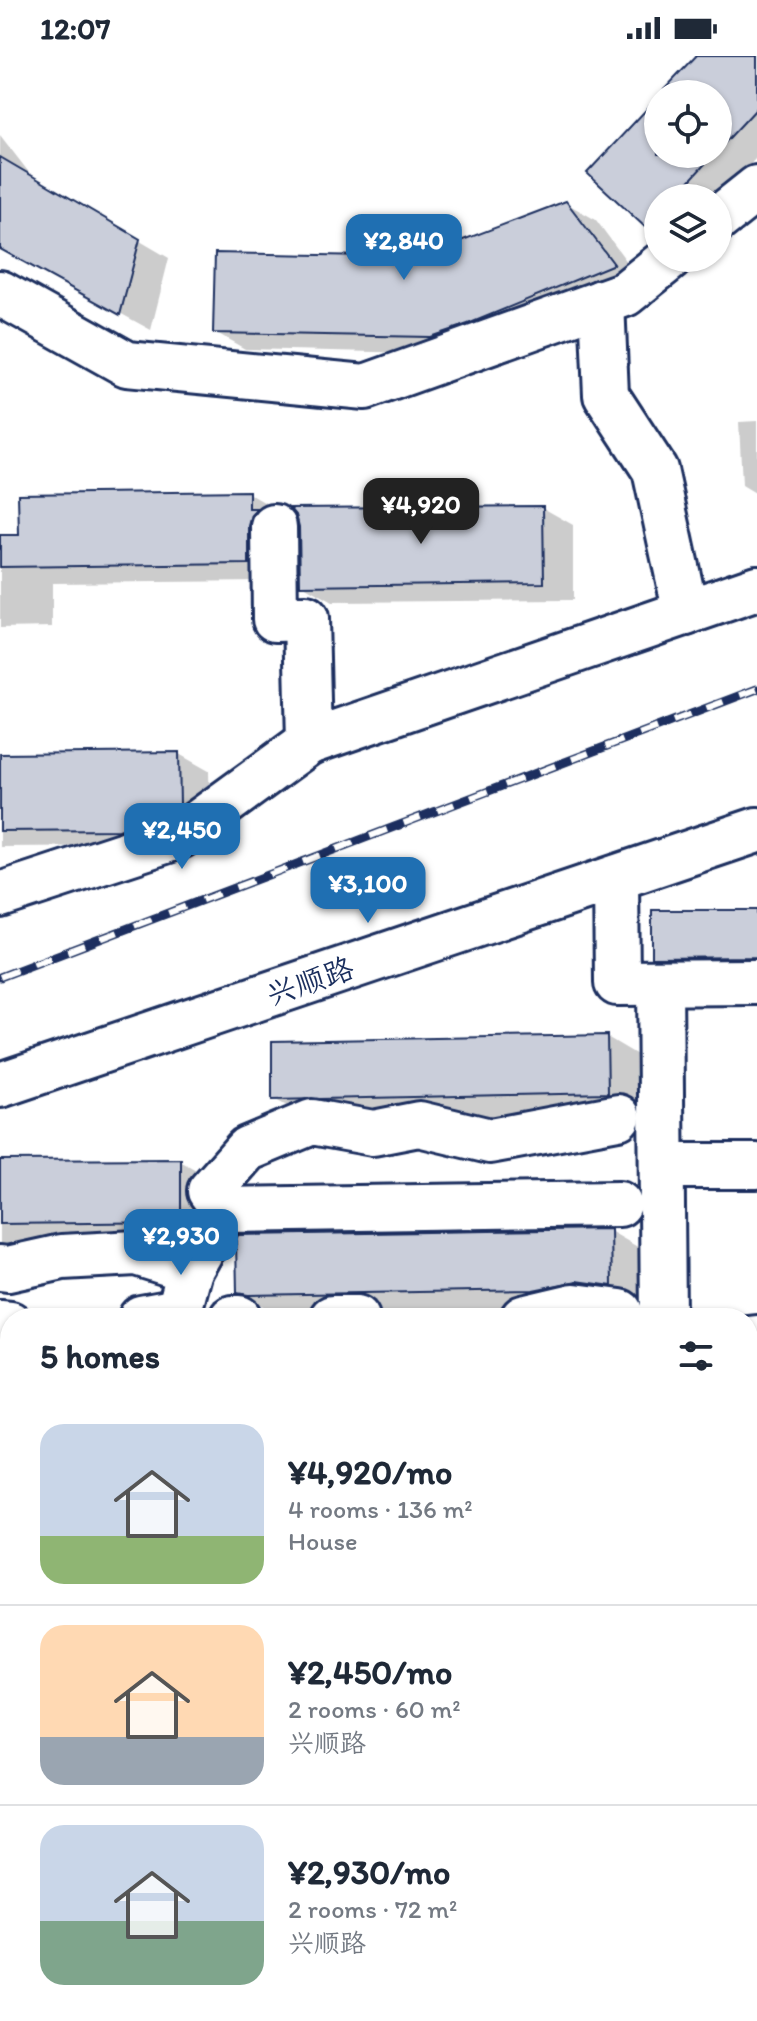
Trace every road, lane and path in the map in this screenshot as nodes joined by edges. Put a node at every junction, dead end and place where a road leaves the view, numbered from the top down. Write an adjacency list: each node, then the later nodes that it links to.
1 (757, 188): 2 (street)
2 (733, 216)
3 (652, 272): 5 (street)
4 (0, 293): 5 (street)
5 (602, 302): 8 (street)
6 (274, 527): 9 (street)
7 (757, 588): 8 (street)
8 (686, 613): 9 (street)
9 (309, 742): 12 (street)
10 (757, 830): 11 (street, 兴顺路)
11 (616, 878): 14 (street); 15 (street, 兴顺路)
12 (0, 895)
13 (757, 982): 14 (street)
14 (660, 983): 17 (street)
15 (0, 1085)
16 (618, 1117): 20 (street)
17 (662, 1166): 18 (street); 25 (street)
18 (757, 1166)
19 (619, 1204): 20 (street)
20 (224, 1210): 22 (street)
21 (0, 1268): 22 (street)
22 (173, 1304)
23 (566, 1308): 24 (street)
24 (589, 1308)
25 (663, 1308)

